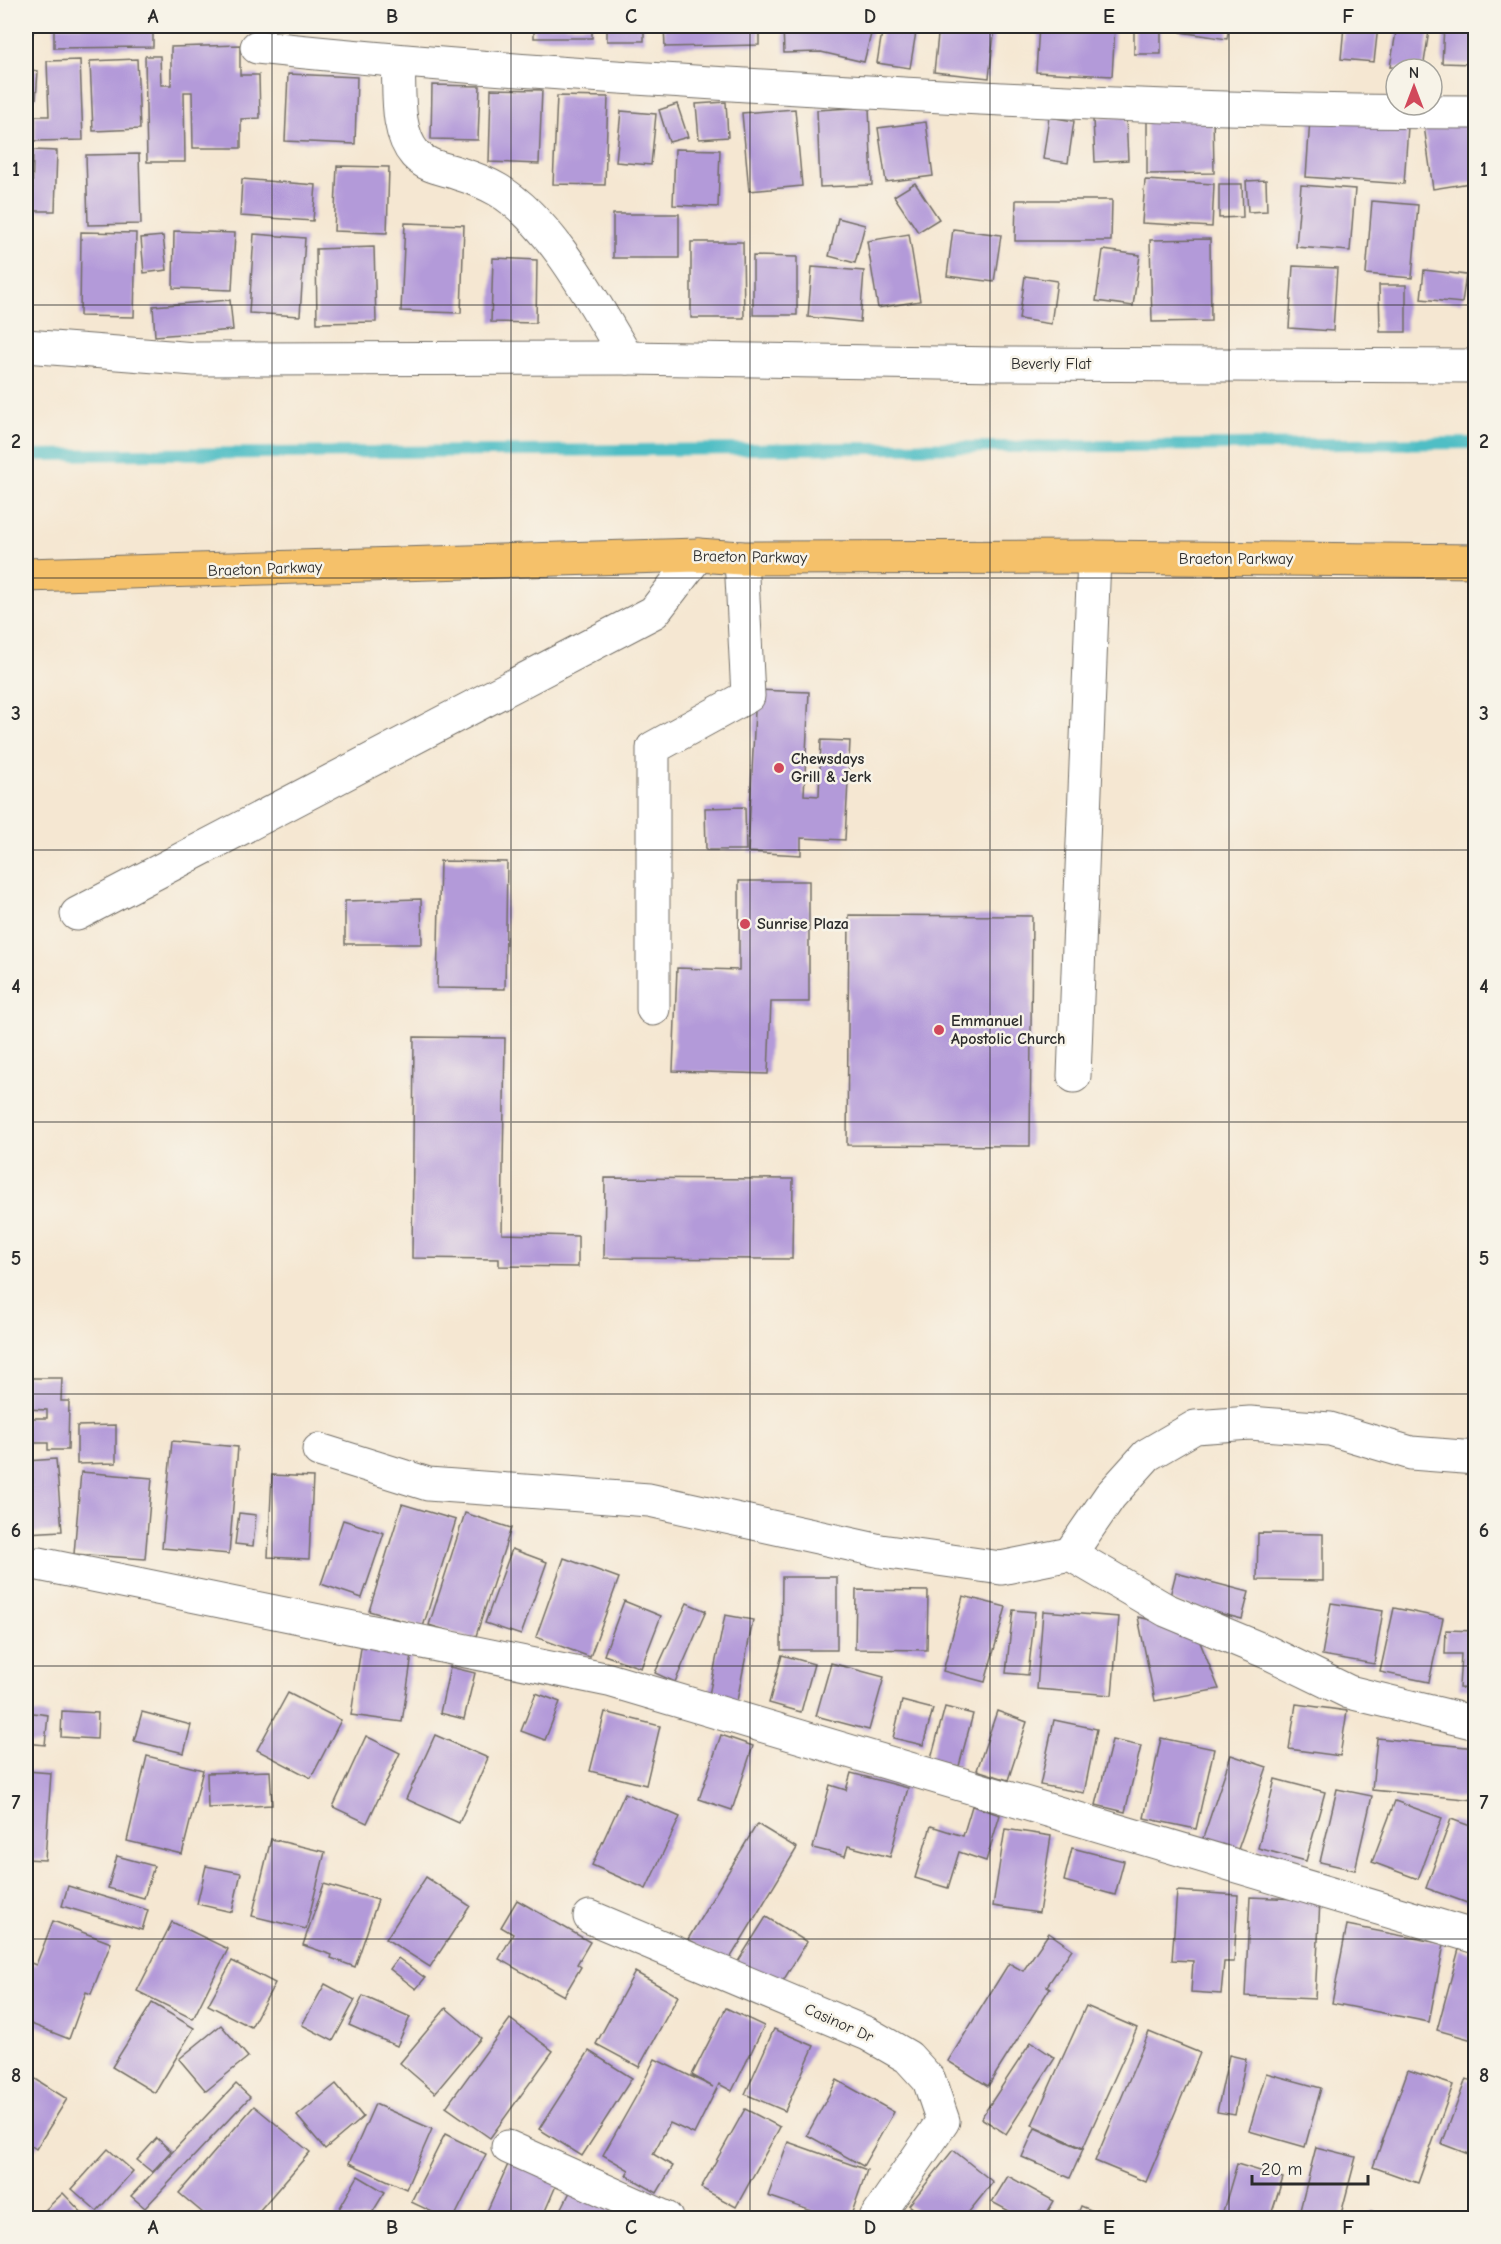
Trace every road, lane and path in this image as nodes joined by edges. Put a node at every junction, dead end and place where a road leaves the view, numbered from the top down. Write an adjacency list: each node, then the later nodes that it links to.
1 (257, 47): 2 (street)
2 (398, 61): 3 (street); 5 (street)
3 (1476, 112)
4 (26, 346): 5 (street, Beverly Flat)
5 (627, 358): 6 (street, Beverly Flat)
6 (1476, 366)
7 (698, 555): 9 (main road, Braeton Parkway); 11 (main road, Braeton Parkway); 12 (street)
8 (1094, 557): 9 (main road, Braeton Parkway); 10 (main road, Braeton Parkway); 14 (street)
9 (741, 558): 13 (street)
10 (1476, 561)
11 (26, 575)
12 (76, 914)
13 (652, 1009)
14 (1074, 1076)
15 (319, 1450): 17 (street)
16 (1476, 1458): 17 (street)
17 (1070, 1554): 19 (street)
18 (39, 1564): 21 (street)
19 (1476, 1723)
20 (590, 1917): 24 (street, Casinor Dr)
21 (1476, 1937)
22 (508, 2147): 23 (street)
23 (666, 2218)
24 (876, 2218)

